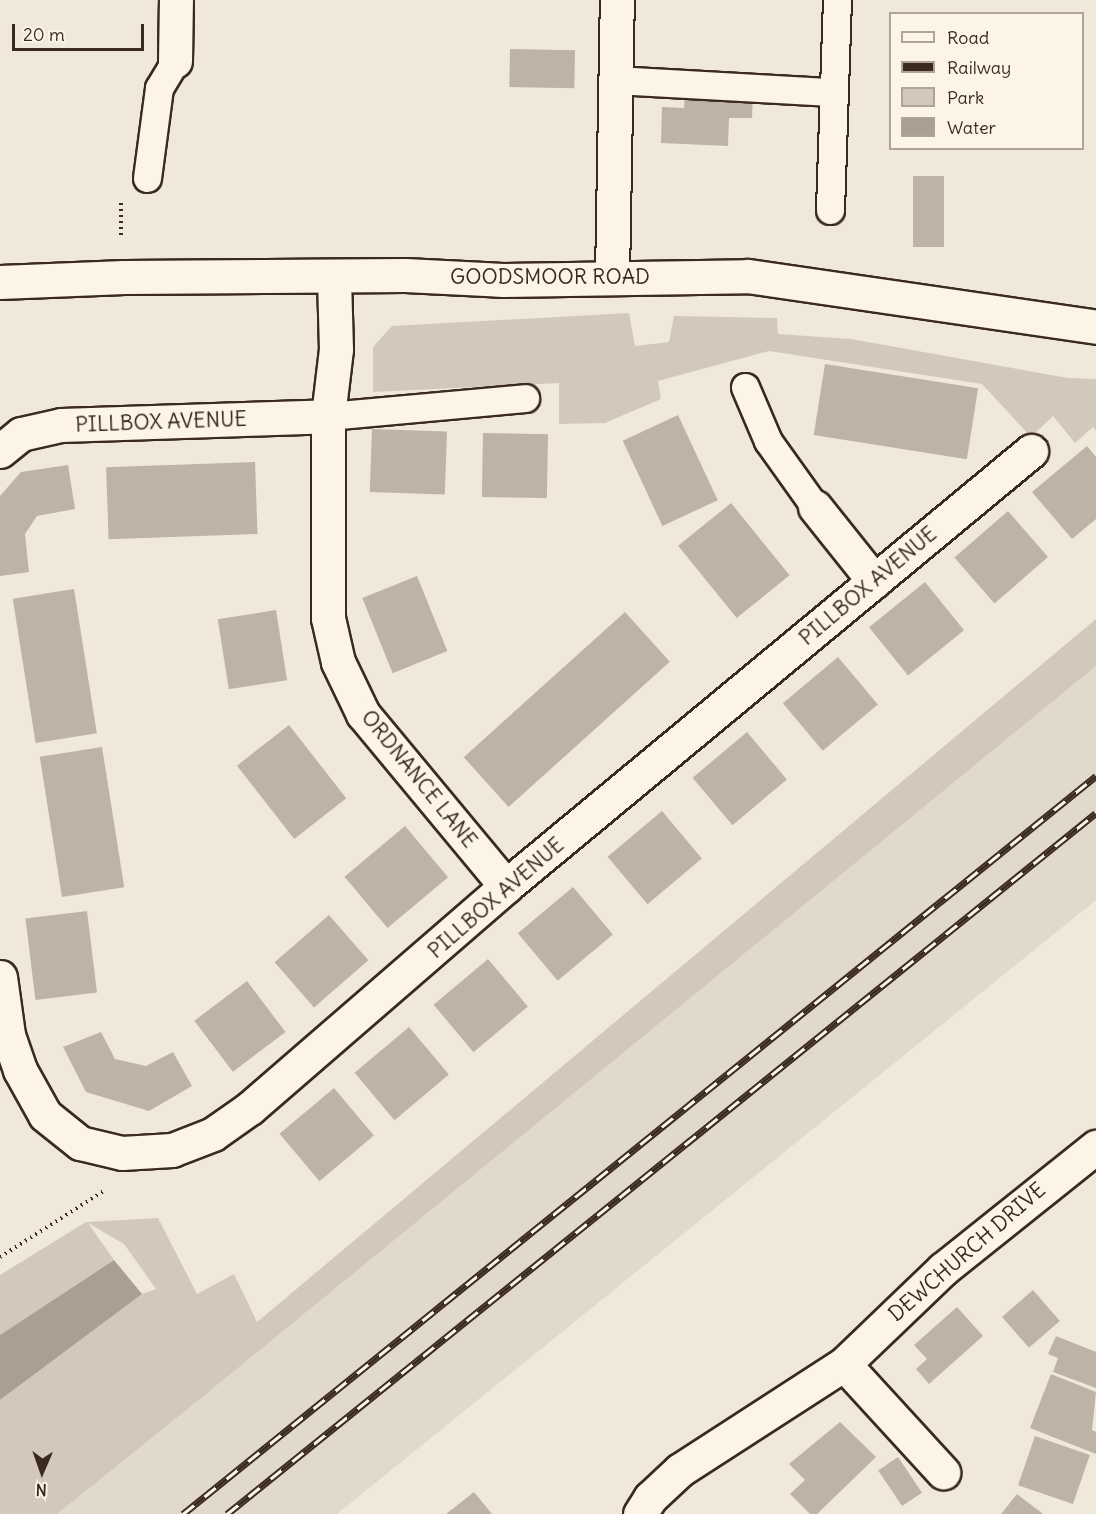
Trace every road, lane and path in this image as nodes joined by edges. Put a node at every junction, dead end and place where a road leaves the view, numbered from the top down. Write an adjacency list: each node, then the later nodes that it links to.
1 (176, 0): 4 (street)
2 (617, 0): 5 (street)
3 (837, 0): 6 (lane)
4 (176, 61): 7 (lane)
5 (615, 80): 6 (lane); 9 (street)
6 (832, 92): 8 (lane)
7 (147, 178)
8 (830, 210)
9 (612, 277): 10 (street, GOODSMOOR ROAD); 12 (street, GOODSMOOR ROAD)
10 (334, 278): 11 (street, GOODSMOOR ROAD); 15 (street, ORDNANCE LANE)
11 (0, 282)
12 (1096, 327)
13 (745, 387): 18 (lane)
14 (525, 398): 15 (lane)
15 (328, 416): 16 (street, PILLBOX AVENUE); 20 (street, ORDNANCE LANE)
16 (0, 451)
17 (1031, 451): 19 (street, PILLBOX AVENUE)
18 (815, 507): 19 (street)
19 (874, 581): 20 (street, PILLBOX AVENUE)
20 (506, 886): 23 (street, PILLBOX AVENUE)
21 (0, 977): 23 (street, PILLBOX AVENUE)
22 (1096, 1147): 25 (street, DEWCHURCH DRIVE)
23 (122, 1153): 24 (path)
24 (0, 1257)
25 (844, 1364): 26 (street); 27 (street, DEWCHURCH DRIVE)
26 (943, 1472)
27 (640, 1514)

